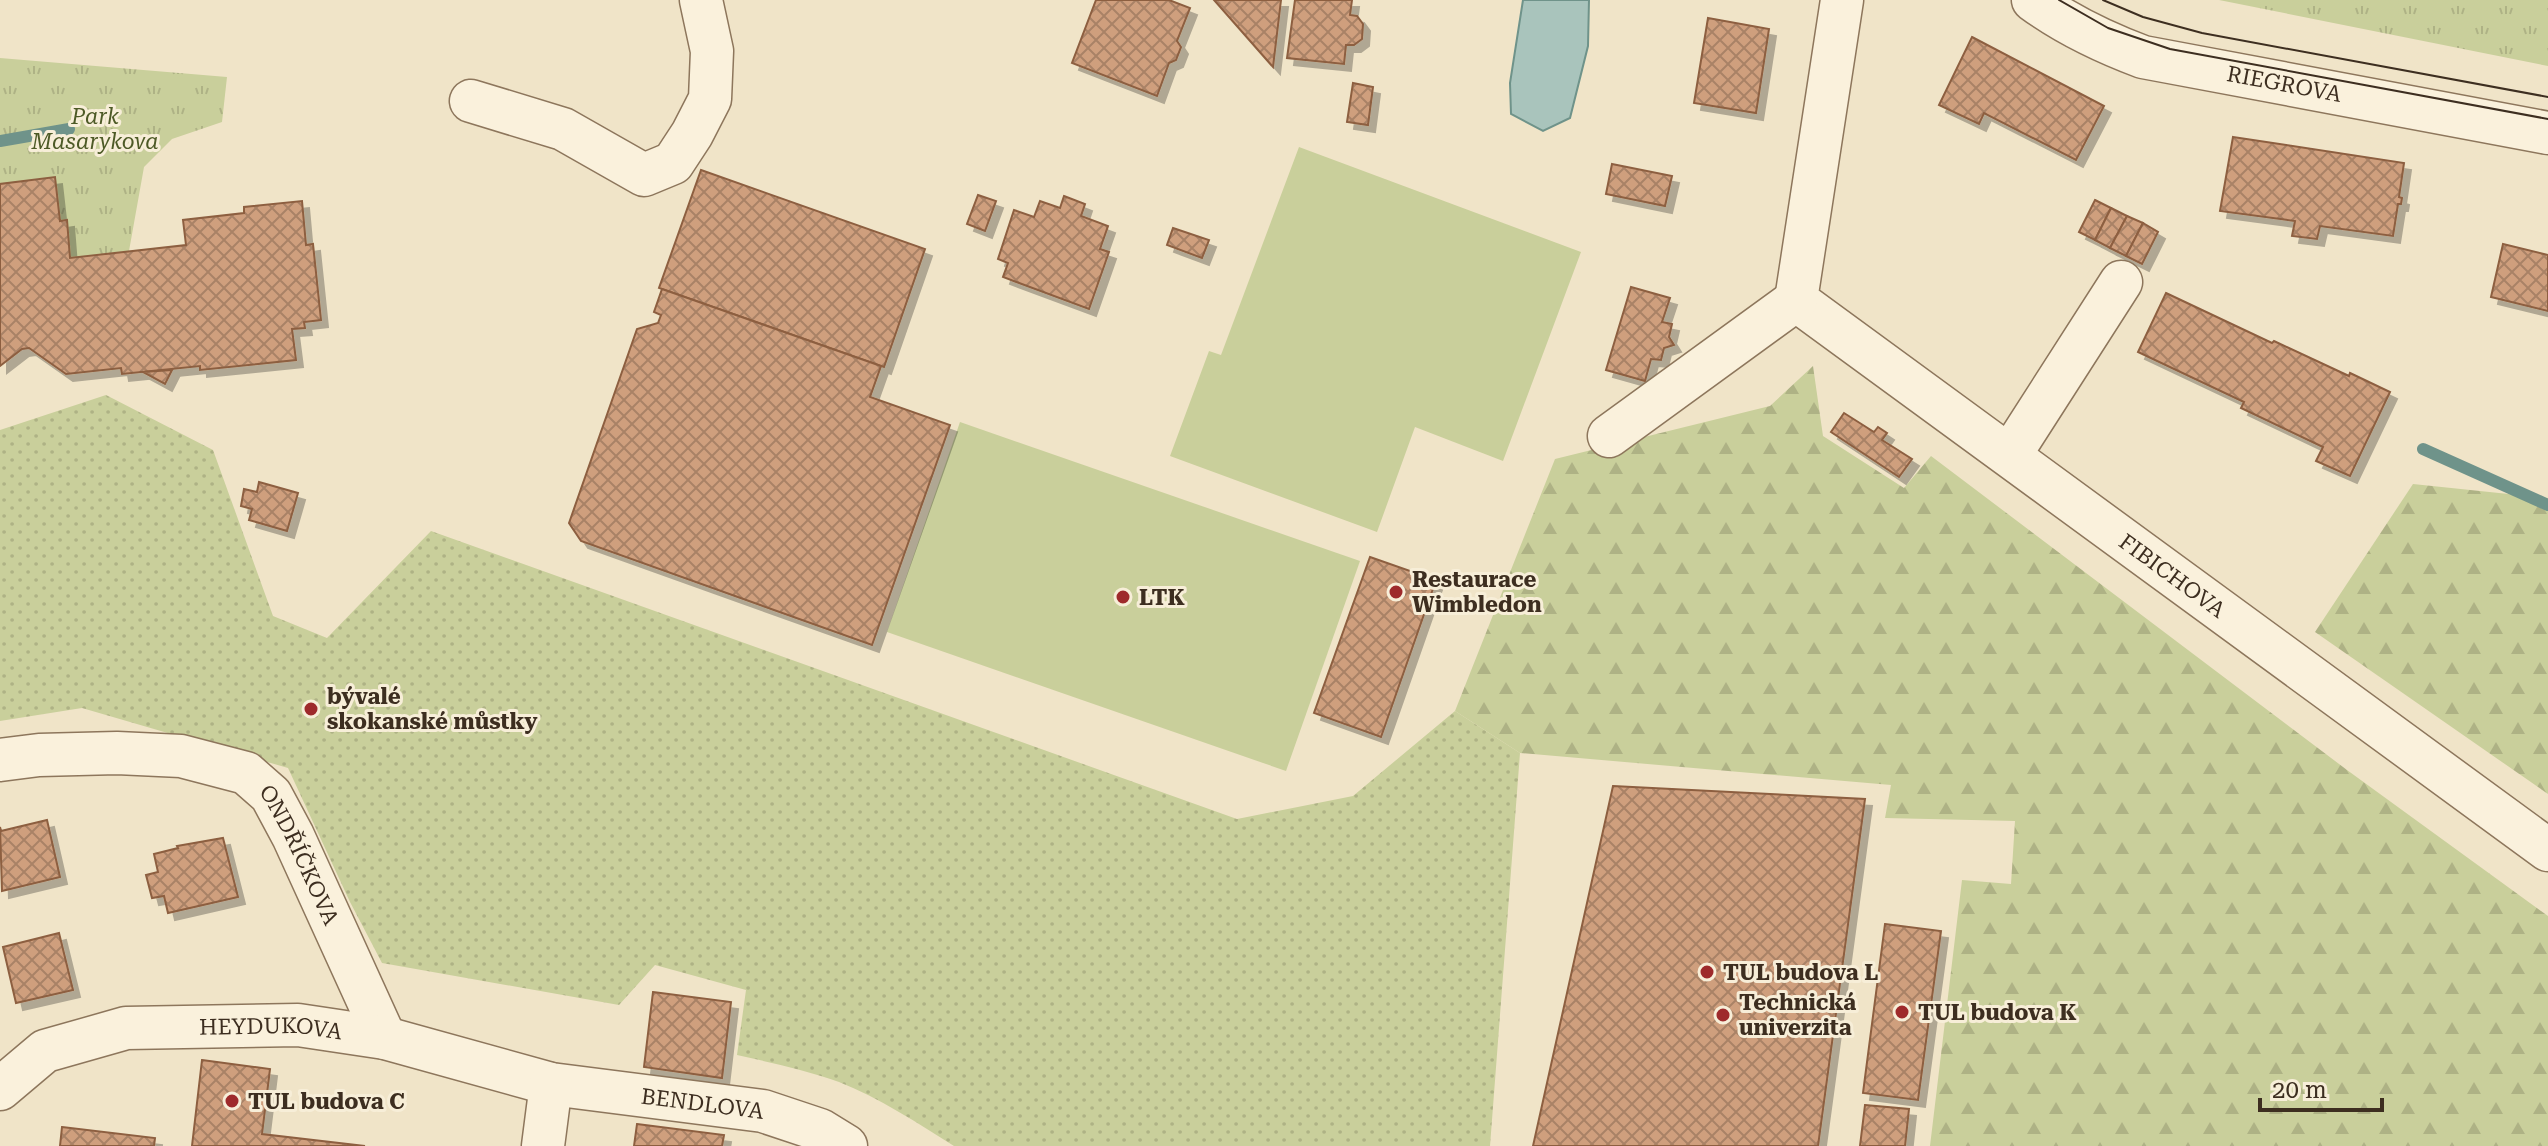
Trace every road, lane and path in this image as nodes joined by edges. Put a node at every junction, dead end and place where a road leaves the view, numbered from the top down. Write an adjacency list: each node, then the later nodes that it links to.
1 (701, 0): 4 (street)
2 (1842, 0): 7 (street)
3 (2033, 0): 5 (street, RIEGROVA)
4 (471, 101)
5 (2548, 133)
6 (2121, 282): 9 (street)
7 (1796, 300): 8 (street); 9 (street, FIBICHOVA)
8 (1609, 436)
9 (2010, 455): 11 (street, FIBICHOVA)
10 (0, 760): 12 (street, ONDŘÍČKOVA)
11 (2548, 850)
12 (385, 1038): 13 (street, HEYDUKOVA); 14 (street, HEYDUKOVA)
13 (551, 1084): 15 (street); 16 (street, BENDLOVA)
14 (0, 1089)
15 (543, 1146)
16 (846, 1146)

